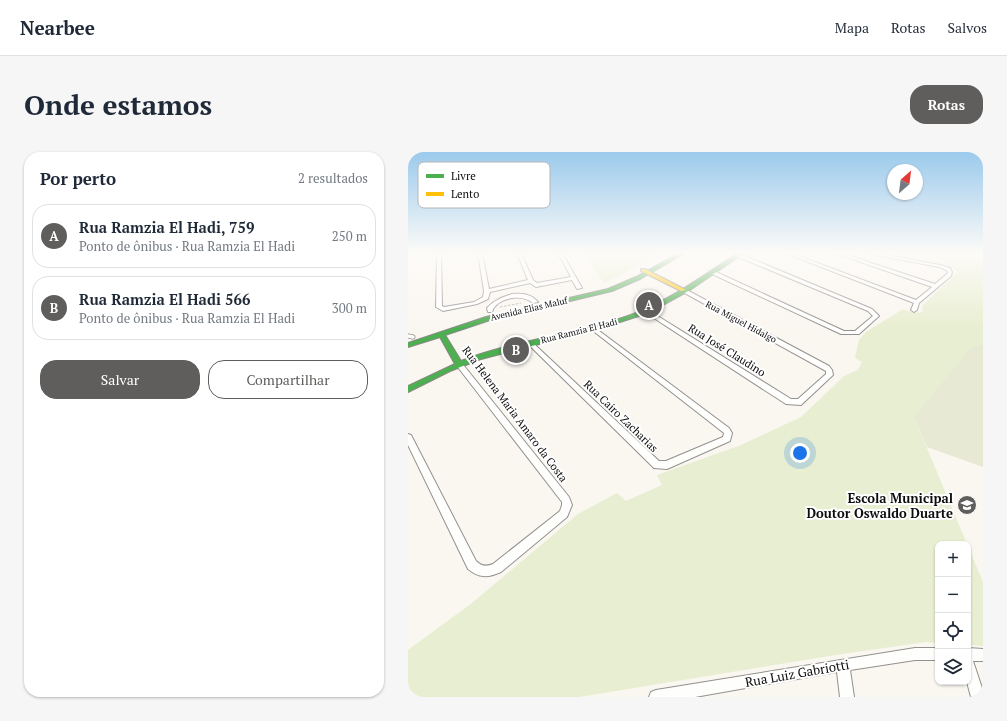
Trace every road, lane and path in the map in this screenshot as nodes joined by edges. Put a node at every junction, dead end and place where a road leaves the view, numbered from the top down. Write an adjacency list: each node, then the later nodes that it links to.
1 (439, 278): 20 (street)
2 (485, 278): 20 (street)
3 (571, 278): 14 (street)
4 (573, 278): 18 (street)
5 (624, 278): 23 (street, Avenida Elias Maluf)
6 (632, 278): 27 (street, Avenida Elias Maluf)
7 (660, 278): 19 (street, Rua Miguel Hidalgo)
8 (702, 278): 19 (street, Rua Ramzia El Hadi)
9 (726, 278): 10 (street)
10 (796, 278)
11 (854, 278): 24 (street)
12 (914, 278): 16 (street)
13 (943, 278): 16 (street)
14 (531, 281): 15 (street)
15 (516, 285): 17 (street); 21 (street)
16 (934, 286): 24 (street)
17 (505, 288): 20 (street); 22 (street)
18 (579, 288)
19 (683, 290): 26 (street, Rua Ramzia El Hadi); 35 (street, Rua Miguel Hidalgo)
20 (487, 291)
21 (518, 295): 22 (street); 23 (street)
22 (506, 298): 28 (street)
23 (535, 302): 27 (street); 28 (street, Avenida Elias Maluf)
24 (917, 302): 25 (street)
25 (914, 310)
26 (646, 311): 29 (street, Rua Ramzia El Hadi); 35 (street, Rua José Claudino)
27 (515, 312): 28 (street, Avenida Elias Maluf)
28 (491, 314): 30 (street, Avenida Elias Maluf); 31 (street, Avenida Elias Maluf)
29 (594, 329): 32 (street, Rua Ramzia El Hadi); 32 (street, Rua Cairo Zacharias)
30 (441, 333): 31 (street, Avenida Elias Maluf); 33 (street, Rua Helena Maria Amaro da Costa)
31 (409, 339)
32 (531, 344): 33 (street, Rua Ramzia El Hadi)
33 (459, 364): 34 (street, Rua Ramzia El Hadi); 36 (street, Rua Helena Maria Amaro da Costa)
34 (408, 389)
35 (798, 403)
36 (408, 437)
37 (935, 654): 40 (street, Rua Luiz Gabriotti)
38 (971, 654): 39 (street)
39 (983, 654)
40 (843, 665): 42 (street, Rua Luiz Gabriotti); 44 (street)
41 (971, 675): 45 (street)
42 (713, 692): 43 (street, Rua Luiz Gabriotti)
43 (656, 697)
44 (847, 697)
45 (978, 697)

